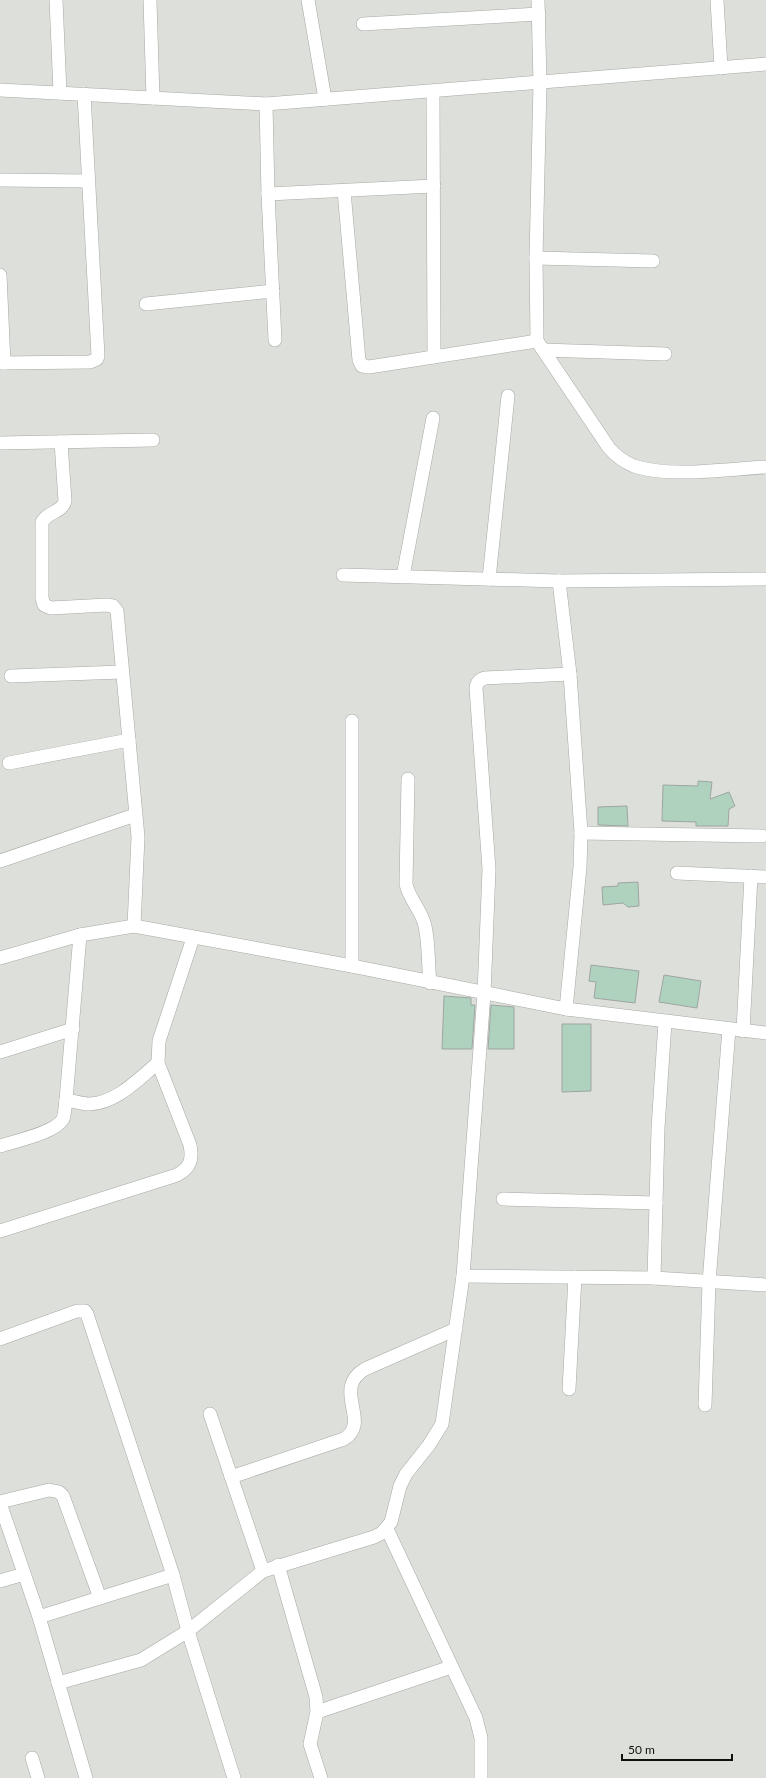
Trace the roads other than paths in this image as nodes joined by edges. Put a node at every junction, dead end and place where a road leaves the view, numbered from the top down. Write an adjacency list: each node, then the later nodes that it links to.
1 (56, 0): 13 (street)
2 (150, 0): 15 (street)
3 (308, 0): 16 (street)
4 (538, 0): 6 (street)
5 (717, 0): 9 (street)
6 (539, 14): 7 (street); 10 (street)
7 (363, 24)
8 (766, 64): 9 (street)
9 (721, 68): 10 (street)
10 (540, 83): 12 (street); 23 (street)
11 (0, 90): 13 (street)
12 (433, 92): 16 (street); 20 (street)
13 (60, 93): 14 (street)
14 (84, 94): 15 (street); 19 (street)
15 (152, 98): 17 (street)
16 (325, 99): 17 (street)
17 (266, 104): 22 (street)
18 (0, 180): 19 (street)
19 (88, 181): 32 (street)
20 (434, 186): 21 (street); 31 (street)
21 (344, 191): 22 (street); 31 (street)
22 (268, 194): 26 (street)
23 (536, 258): 24 (street); 29 (street)
24 (653, 260)
25 (0, 275): 32 (street)
26 (273, 291): 27 (street); 28 (street)
27 (146, 304)
28 (275, 340)
29 (540, 346): 30 (street); 31 (street); 38 (street)
30 (664, 354)
31 (434, 357)
32 (2, 363)
33 (508, 396): 41 (street)
34 (433, 418): 40 (street)
35 (153, 440): 36 (street)
36 (61, 442): 37 (street); 44 (street)
37 (0, 443)
38 (766, 467)
39 (343, 575): 40 (street)
40 (403, 576): 41 (street)
41 (490, 579): 43 (street)
42 (766, 579): 43 (street)
43 (559, 581): 45 (street)
44 (122, 672): 46 (street); 48 (street)
45 (570, 674): 52 (street); 64 (street)
46 (11, 676)
47 (352, 721): 62 (street)
48 (128, 740): 49 (street); 51 (street)
49 (9, 762)
50 (408, 779): 63 (street)
51 (135, 815): 54 (street); 58 (street)
52 (581, 833): 53 (street); 65 (street)
53 (762, 836)
54 (0, 861)
55 (677, 873): 56 (street)
56 (751, 876): 57 (street); 69 (street)
57 (766, 877)
58 (134, 926): 59 (street); 60 (street)
59 (80, 935): 61 (street); 67 (street)
60 (193, 938): 62 (street); 72 (street)
61 (0, 958)
62 (352, 966): 63 (street)
63 (430, 983): 64 (street)
64 (484, 994): 65 (street); 78 (street)
65 (566, 1009): 66 (street)
66 (664, 1022): 68 (street); 76 (street)
67 (72, 1029): 71 (street); 73 (street)
68 (729, 1029): 69 (street); 81 (street)
69 (743, 1030): 70 (street)
70 (766, 1033)
71 (0, 1052)
72 (158, 1062): 73 (street); 77 (street)
73 (66, 1100): 74 (street)
74 (0, 1146)
75 (503, 1199): 76 (street)
76 (656, 1204): 80 (street)
77 (0, 1231)
78 (463, 1276): 79 (street); 83 (street)
79 (575, 1278): 80 (street); 85 (street)
80 (654, 1278): 81 (street)
81 (709, 1282): 82 (street); 86 (street)
82 (766, 1285)
83 (456, 1329): 88 (street); 90 (street)
84 (0, 1339): 94 (street)
85 (569, 1388)
86 (705, 1405)
87 (210, 1414): 88 (street)
88 (231, 1477): 92 (street)
89 (0, 1502): 93 (street); 96 (street)
90 (387, 1529): 91 (street); 99 (street)
91 (278, 1565): 92 (street); 101 (street)
92 (263, 1571): 98 (street)
93 (24, 1574): 95 (street); 97 (street)
94 (173, 1575): 96 (street); 98 (street)
95 (0, 1581)
96 (100, 1598): 97 (street)
97 (39, 1617): 100 (street)
98 (188, 1631): 100 (street); 105 (street)
99 (451, 1667): 101 (street); 107 (street)
100 (58, 1683): 104 (street)
101 (317, 1712): 106 (street)
102 (32, 1758): 103 (street)
103 (38, 1778)
104 (86, 1778)
105 (234, 1778)
106 (321, 1778)
107 (481, 1778)

